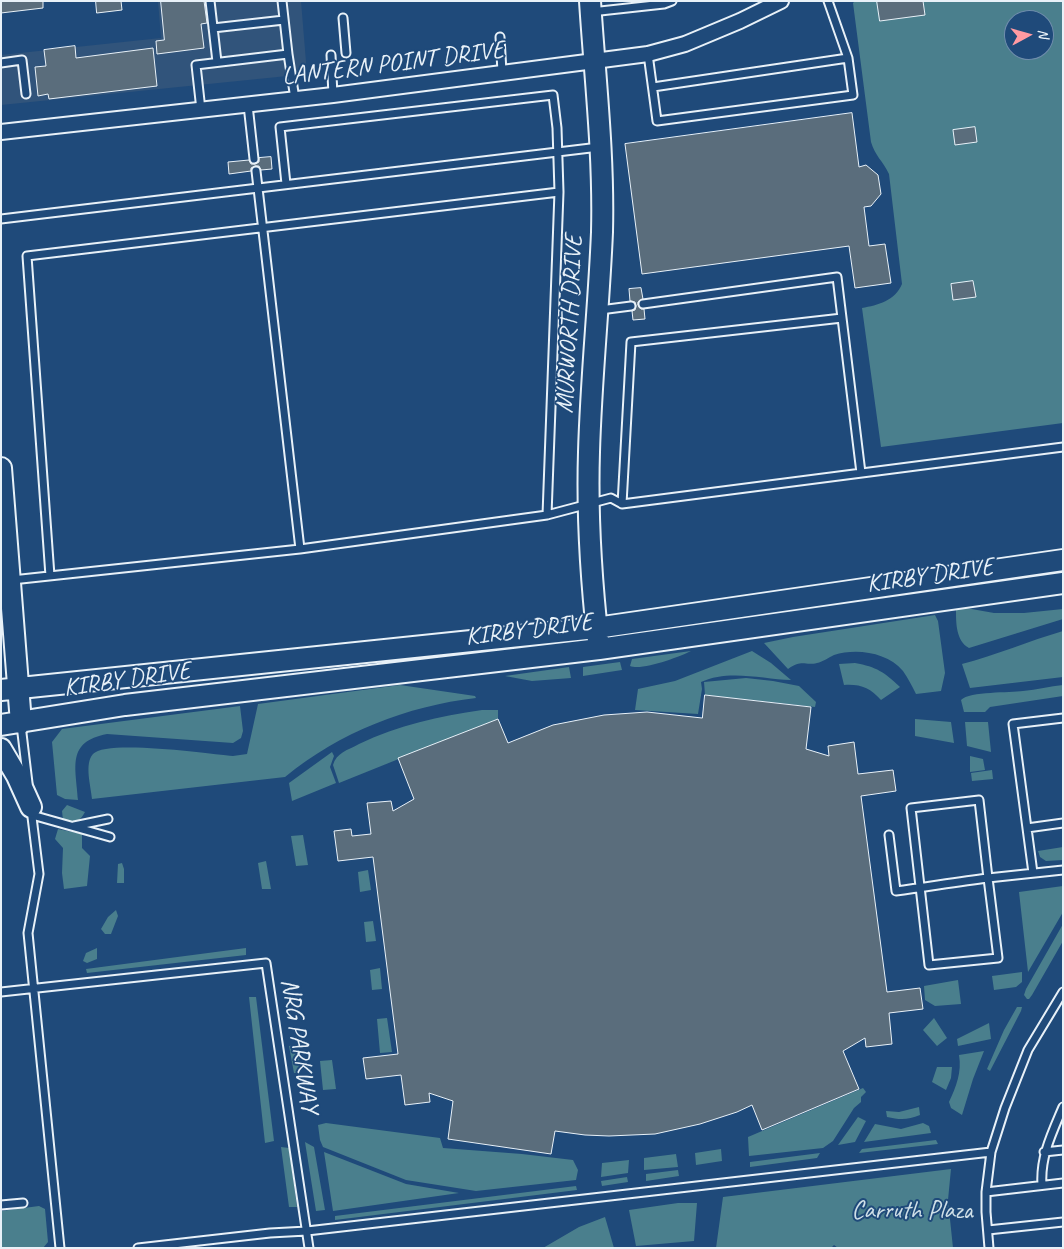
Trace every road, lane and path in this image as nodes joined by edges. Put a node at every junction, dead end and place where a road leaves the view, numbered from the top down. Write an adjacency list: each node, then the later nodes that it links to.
1 (210, 1): 10 (lane)
2 (282, 1): 9 (lane)
3 (672, 1): 6 (lane)
4 (782, 1): 14 (street, LANTERN POINT DRIVE)
5 (828, 1): 16 (lane)
6 (638, 4): 7 (lane)
7 (590, 7): 18 (main road, MURWORTH DRIVE)
8 (343, 18): 12 (lane)
9 (284, 20): 10 (lane); 13 (lane)
10 (213, 28): 17 (lane)
11 (500, 37): 20 (lane)
12 (346, 53)
13 (288, 54): 17 (lane); 24 (lane)
14 (648, 54): 18 (street, LANTERN POINT DRIVE); 21 (lane)
15 (330, 55): 23 (lane)
16 (848, 58): 21 (lane); 21 (lane)
17 (216, 62): 26 (lane)
18 (594, 62): 20 (street, LANTERN POINT DRIVE); 28 (main road, MURWORTH DRIVE)
19 (1, 63): 22 (lane)
20 (502, 72): 23 (street, LANTERN POINT DRIVE)
21 (652, 87)
22 (26, 94)
23 (333, 95): 24 (street, LANTERN POINT DRIVE)
24 (295, 99): 25 (street, LANTERN POINT DRIVE)
25 (248, 105): 26 (street, LANTERN POINT DRIVE); 30 (lane)
26 (201, 110): 27 (street, LANTERN POINT DRIVE)
27 (1, 132)
28 (600, 147): 29 (lane); 39 (main road, MURWORTH DRIVE)
29 (558, 152): 32 (lane); 32 (lane); 34 (lane)
30 (254, 159)
31 (256, 171): 33 (lane)
32 (286, 184): 33 (lane)
33 (257, 187): 35 (lane); 36 (lane)
34 (559, 192): 36 (lane); 46 (lane)
35 (1, 219)
36 (262, 228): 48 (lane); 50 (lane)
37 (643, 304): 40 (lane)
38 (631, 306): 39 (lane)
39 (597, 311): 44 (main road, MURWORTH DRIVE)
40 (842, 318): 43 (lane); 45 (lane)
41 (1063, 447): 43 (lane)
42 (1, 468): 47 (main road)
43 (860, 474): 45 (lane)
44 (588, 503): 45 (lane); 46 (lane); 55 (main road, MURWORTH DRIVE)
45 (622, 504)
46 (547, 515): 48 (lane)
47 (4, 535): 51 (main road)
48 (300, 549): 50 (lane)
49 (1063, 560): 53 (main road, KIRBY DRIVE)
50 (50, 576): 51 (lane)
51 (10, 580): 59 (main road)
52 (1063, 583): 54 (main road, KIRBY DRIVE)
53 (875, 587): 54 (main road); 55 (main road, KIRBY DRIVE)
54 (878, 610): 56 (main road, KIRBY DRIVE)
55 (596, 628): 56 (main road, MURWORTH DRIVE); 57 (main road, KIRBY DRIVE)
56 (598, 649): 58 (main road, KIRBY DRIVE)
57 (346, 654): 58 (main road); 59 (main road, KIRBY DRIVE)
58 (348, 678): 61 (main road, KIRBY DRIVE)
59 (10, 689): 61 (main road)
60 (1063, 718): 67 (lane)
61 (11, 724): 63 (lane)
62 (1, 750): 63 (main road)
63 (32, 811): 66 (lane); 74 (lane)
64 (108, 819): 66 (lane)
65 (1063, 823): 67 (lane)
66 (71, 826): 69 (lane)
67 (1027, 828): 71 (lane)
68 (889, 835): 73 (lane)
69 (110, 837)
70 (1063, 870): 71 (lane)
71 (1033, 873): 72 (lane)
72 (988, 878): 73 (lane); 73 (lane); 73 (lane)
73 (920, 887)
74 (34, 988): 75 (lane); 88 (lane, NRG PARKWAY); 89 (lane)
75 (1, 992)
76 (1063, 992): 79 (lane)
77 (1063, 1107): 80 (lane)
78 (1063, 1150): 80 (lane)
79 (990, 1152): 83 (lane); 88 (lane)
80 (1044, 1152): 82 (lane)
81 (1063, 1183): 82 (lane)
82 (1042, 1185): 83 (lane)
83 (986, 1192): 87 (lane)
84 (23, 1203): 85 (lane)
85 (1, 1206)
86 (1063, 1222): 87 (lane)
87 (988, 1230): 92 (lane)
88 (307, 1231): 90 (lane); 91 (lane, NRG PARKWAY)
89 (60, 1248)
90 (138, 1248)
91 (310, 1248)
92 (989, 1248)

